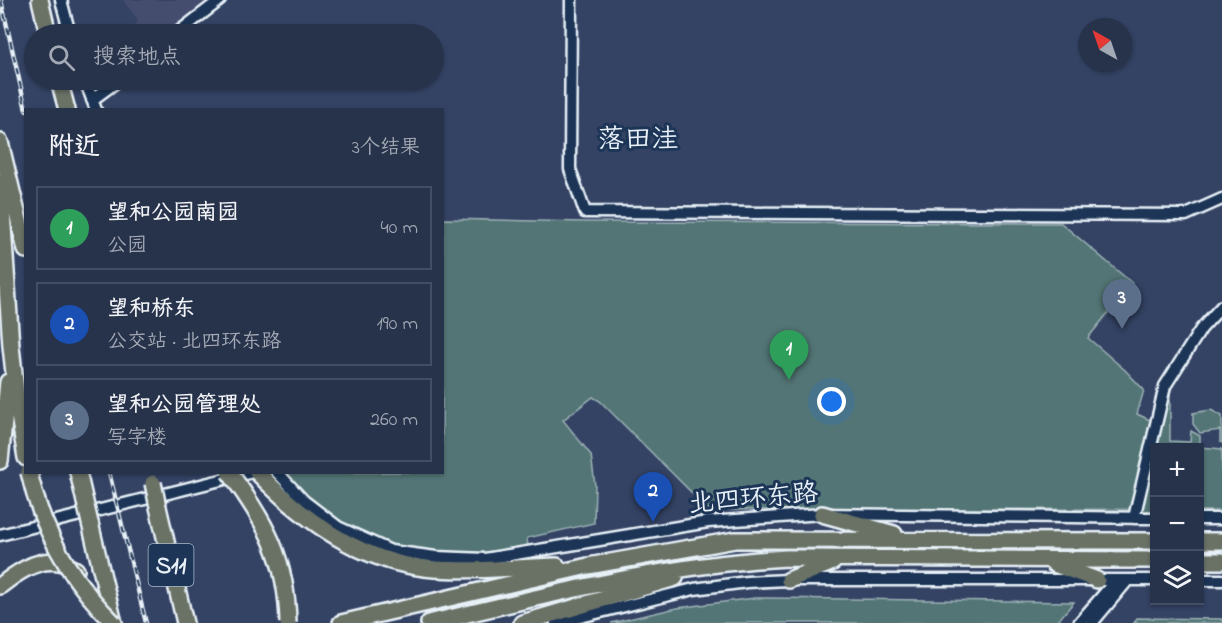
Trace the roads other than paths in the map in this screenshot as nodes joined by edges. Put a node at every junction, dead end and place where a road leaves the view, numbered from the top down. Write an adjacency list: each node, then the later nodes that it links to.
1 (40, 0): 5 (highway)
2 (61, 0): 6 (street)
3 (220, 0): 7 (street)
4 (571, 0): 15 (street)
5 (46, 24)
6 (67, 24)
7 (189, 24)
8 (62, 90): 12 (highway)
9 (89, 90): 11 (street)
10 (108, 90): 11 (street)
11 (94, 105)
12 (66, 108)
13 (0, 142): 16 (highway)
14 (0, 181): 18 (highway)
15 (1222, 200)
16 (24, 242)
17 (1222, 306): 27 (street)
18 (12, 346): 19 (highway); 20 (highway)
19 (24, 450)
20 (0, 460)
21 (30, 474): 51 (highway, bridge)
22 (78, 474): 51 (highway, bridge)
23 (230, 474): 53 (highway, bridge)
24 (263, 475): 26 (street, 北四环东路); 31 (street); 42 (highway)
25 (152, 478): 52 (highway, S11, bridge)
26 (822, 514): 27 (street, 北四环东路); 32 (highway)
27 (1134, 518): 28 (street, 北四环东路)
28 (1150, 518)
29 (1204, 519): 30 (street)
30 (1222, 519)
31 (0, 535)
32 (914, 539): 33 (highway, 北四环东路); 42 (highway, 北四环东路)
33 (1150, 541)
34 (1204, 541): 35 (highway)
35 (1222, 541)
36 (841, 559): 37 (highway); 39 (highway); 43 (highway)
37 (1043, 560): 38 (highway); 44 (highway)
38 (1150, 560)
39 (737, 561): 55 (highway); 56 (highway)
40 (1204, 561): 41 (highway)
41 (1222, 561)
42 (588, 566): 54 (highway, 北四环东路)
43 (789, 580): 44 (street); 57 (street)
44 (1097, 580): 45 (street)
45 (1116, 580): 46 (street); 58 (street)
46 (1128, 580): 47 (street); 59 (street)
47 (1150, 580)
48 (1204, 580): 49 (street)
49 (1222, 580)
50 (0, 586): 51 (highway)
51 (113, 623)
52 (185, 623)
53 (288, 623)
54 (341, 623)
55 (429, 623)
56 (522, 623)
57 (556, 623)
58 (1079, 623)
59 (1092, 623)

